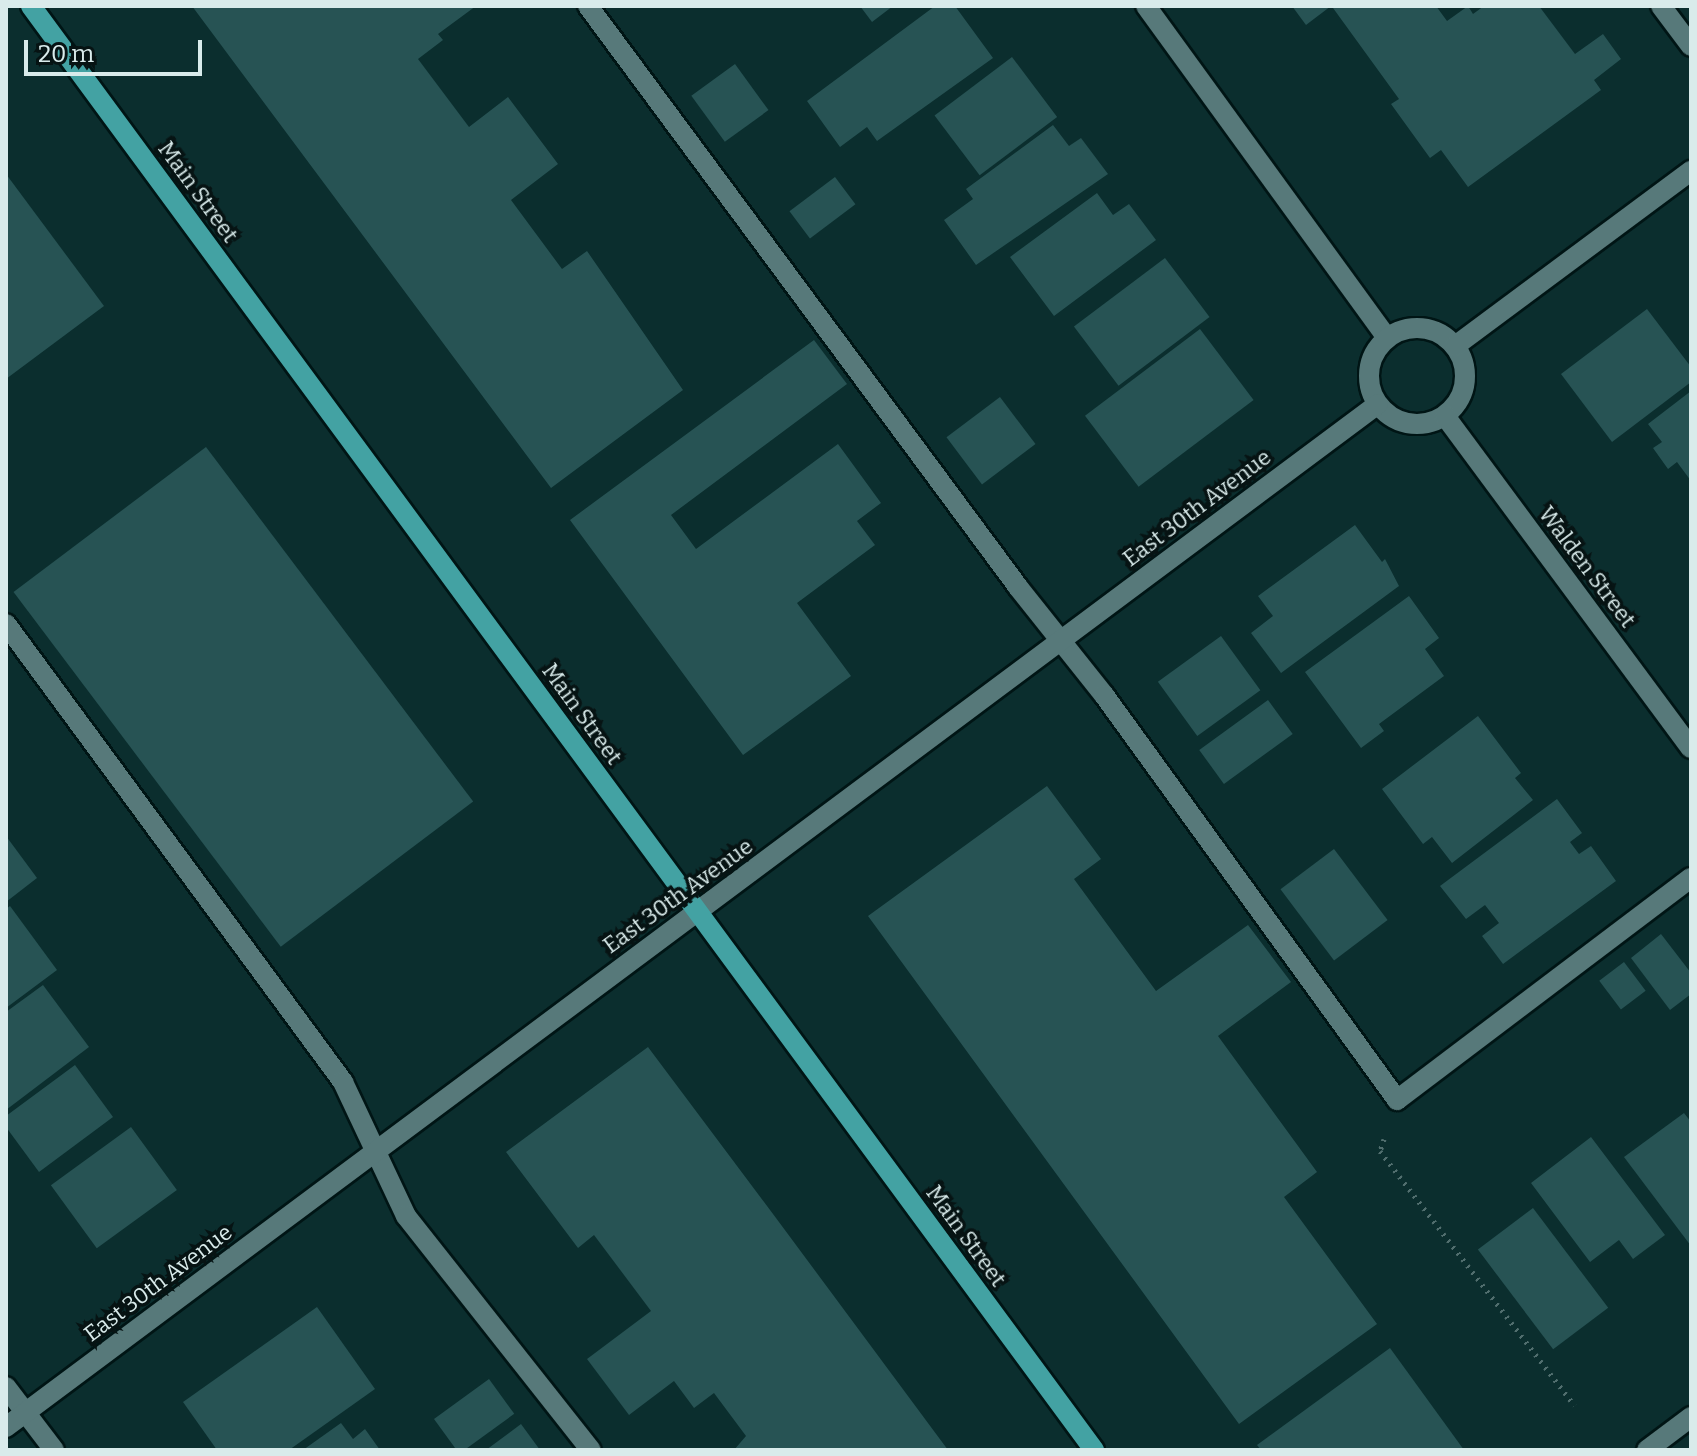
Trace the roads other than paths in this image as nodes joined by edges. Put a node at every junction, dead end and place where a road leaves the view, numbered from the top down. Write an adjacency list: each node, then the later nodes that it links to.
1 (31, 6): 15 (main road, Main Street)
2 (588, 6): 12 (street)
3 (1146, 6): 7 (street)
4 (1661, 6): 5 (street)
5 (1691, 46)
6 (1691, 171): 8 (street)
7 (1387, 338): 8 (street); 9 (street)
8 (1455, 346): 10 (street)
9 (1378, 404): 10 (street); 12 (street, East 30th Avenue)
10 (1445, 416): 13 (street, Walden Street)
11 (6, 624): 16 (street)
12 (1061, 639): 14 (street); 15 (street, East 30th Avenue)
13 (1691, 748)
14 (1691, 878)
15 (698, 912): 16 (street, East 30th Avenue); 23 (main road, Main Street)
16 (377, 1148): 18 (street, East 30th Avenue); 22 (street)
17 (6, 1387): 18 (street)
18 (26, 1412): 20 (street, East 30th Avenue); 21 (street)
19 (1691, 1417): 24 (street)
20 (6, 1427)
21 (54, 1450)
22 (591, 1450)
23 (1094, 1450)
24 (1647, 1450)

